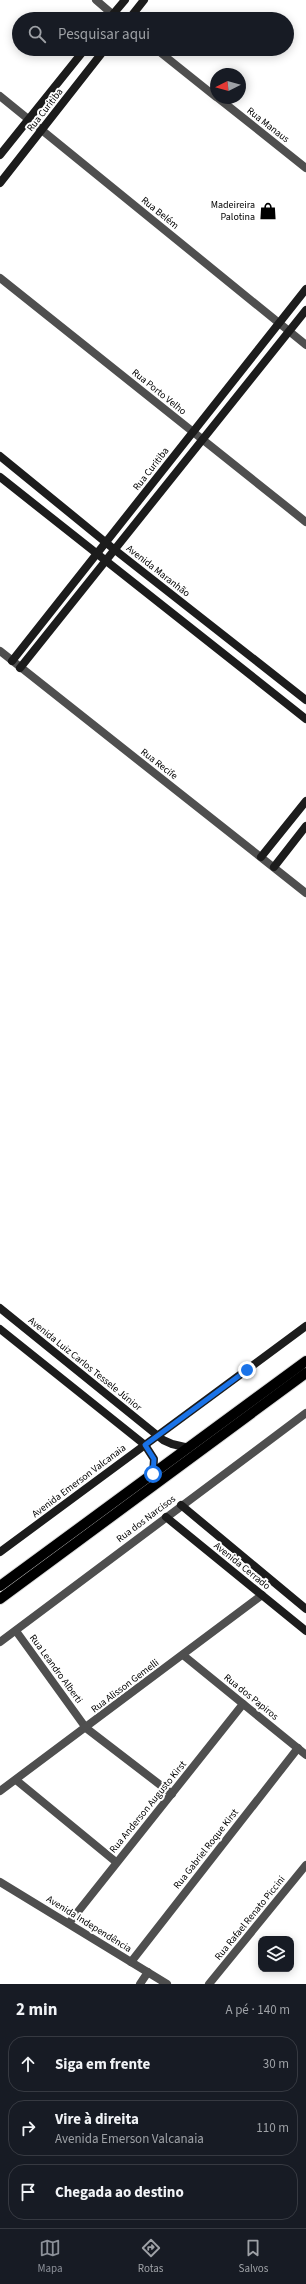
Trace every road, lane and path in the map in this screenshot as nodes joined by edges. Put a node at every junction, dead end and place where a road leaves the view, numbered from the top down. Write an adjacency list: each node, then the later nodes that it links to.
1 (96, 0): 4 (street)
2 (125, 0): 5 (street)
3 (144, 0): 6 (street)
4 (108, 12)
5 (118, 12)
6 (134, 12)
7 (79, 56): 13 (street, Rua Curitiba)
8 (100, 56): 14 (street, Rua Curitiba)
9 (165, 56): 10 (street, Rua Manaus)
10 (210, 91)
11 (0, 96): 13 (street, Rua Belém)
12 (226, 104): 16 (street, Rua Manaus)
13 (29, 119): 14 (street, Rua Belém); 15 (street, Rua Curitiba)
14 (42, 130): 17 (street, Rua Curitiba); 21 (street, Rua Belém)
15 (0, 155)
16 (306, 168)
17 (0, 183)
18 (0, 278): 24 (street, Rua Porto Velho)
19 (306, 289): 21 (street, Rua Curitiba)
20 (306, 310): 22 (street)
21 (279, 323): 22 (street, Rua Belém); 24 (street, Rua Curitiba)
22 (289, 332): 23 (street, Rua Belém); 25 (street)
23 (306, 345)
24 (193, 432): 25 (street, Rua Porto Velho); 29 (street, Rua Curitiba)
25 (203, 439): 28 (street, Rua Porto Velho); 30 (street)
26 (0, 456): 29 (street, Avenida Maranhão)
27 (0, 477): 31 (street)
28 (306, 522)
29 (106, 542): 30 (street, Avenida Maranhão); 31 (street, Rua Curitiba)
30 (115, 550): 32 (street); 36 (street, Avenida Maranhão)
31 (96, 554): 32 (street); 34 (street, Rua Curitiba)
32 (105, 562): 35 (street); 37 (street)
33 (0, 651): 34 (street, Rua Recife)
34 (12, 661): 35 (street, Rua Recife)
35 (20, 668): 40 (street, Rua Recife)
36 (306, 700)
37 (306, 718)
38 (306, 801): 40 (street)
39 (306, 826): 41 (street)
40 (261, 857): 41 (street, Rua Recife)
41 (274, 867): 42 (street, Rua Recife)
42 (306, 893)
43 (0, 1308): 49 (street, Avenida Luiz Carlos Tessele Júnior)
44 (306, 1326): 49 (street, Avenida Emerson Valcanaia)
45 (0, 1329): 50 (street)
46 (306, 1361): 51 (main road)
47 (306, 1373): 58 (main road)
48 (306, 1413): 53 (street, Rua dos Narcisos)
49 (158, 1435): 50 (street, Avenida Emerson Valcanaia); 51 (street, Avenida Luiz Carlos Tessele Júnior)
50 (145, 1445): 52 (street); 55 (street, Avenida Emerson Valcanaia)
51 (189, 1448): 52 (main road)
52 (153, 1474): 56 (main road)
53 (181, 1506): 54 (street, Rua dos Narcisos); 59 (street, Avenida Cerrado)
54 (166, 1517): 57 (street, Avenida Cerrado); 60 (street, Rua dos Narcisos)
55 (0, 1552)
56 (0, 1586)
57 (262, 1595): 61 (street, Avenida Cerrado); 63 (street, Rua Alisson Gemelli)
58 (0, 1599)
59 (306, 1609)
60 (16, 1631): 62 (street, Rua dos Narcisos); 65 (street, Rua Leandro Alberti)
61 (306, 1631)
62 (0, 1642)
63 (183, 1655): 64 (street, Rua dos Papiros); 65 (street, Rua Alisson Gemelli)
64 (243, 1704): 66 (street, Rua dos Papiros); 70 (street, Rua Anderson Augusto Kirst)
65 (86, 1728): 68 (street, Rua Alisson Gemelli); 70 (street, Rua Leandro Alberti)
66 (298, 1748): 67 (street, Rua dos Papiros); 75 (street, Rua Gabriel Roque Kirst)
67 (306, 1755)
68 (16, 1780): 69 (street, Rua Alisson Gemelli); 71 (street)
69 (0, 1791)
70 (172, 1794): 71 (street, Rua Anderson Augusto Kirst)
71 (116, 1862): 74 (street, Rua Anderson Augusto Kirst)
72 (306, 1865): 79 (street, Rua Rafael Renato Piccini)
73 (0, 1882): 74 (street, Avenida Independência)
74 (68, 1923): 75 (street, Avenida Independência)
75 (131, 1962): 76 (street, Avenida Independência)
76 (148, 1972): 77 (street); 78 (street, Avenida Independência)
77 (140, 1984)
78 (167, 1984)
79 (209, 1984)

